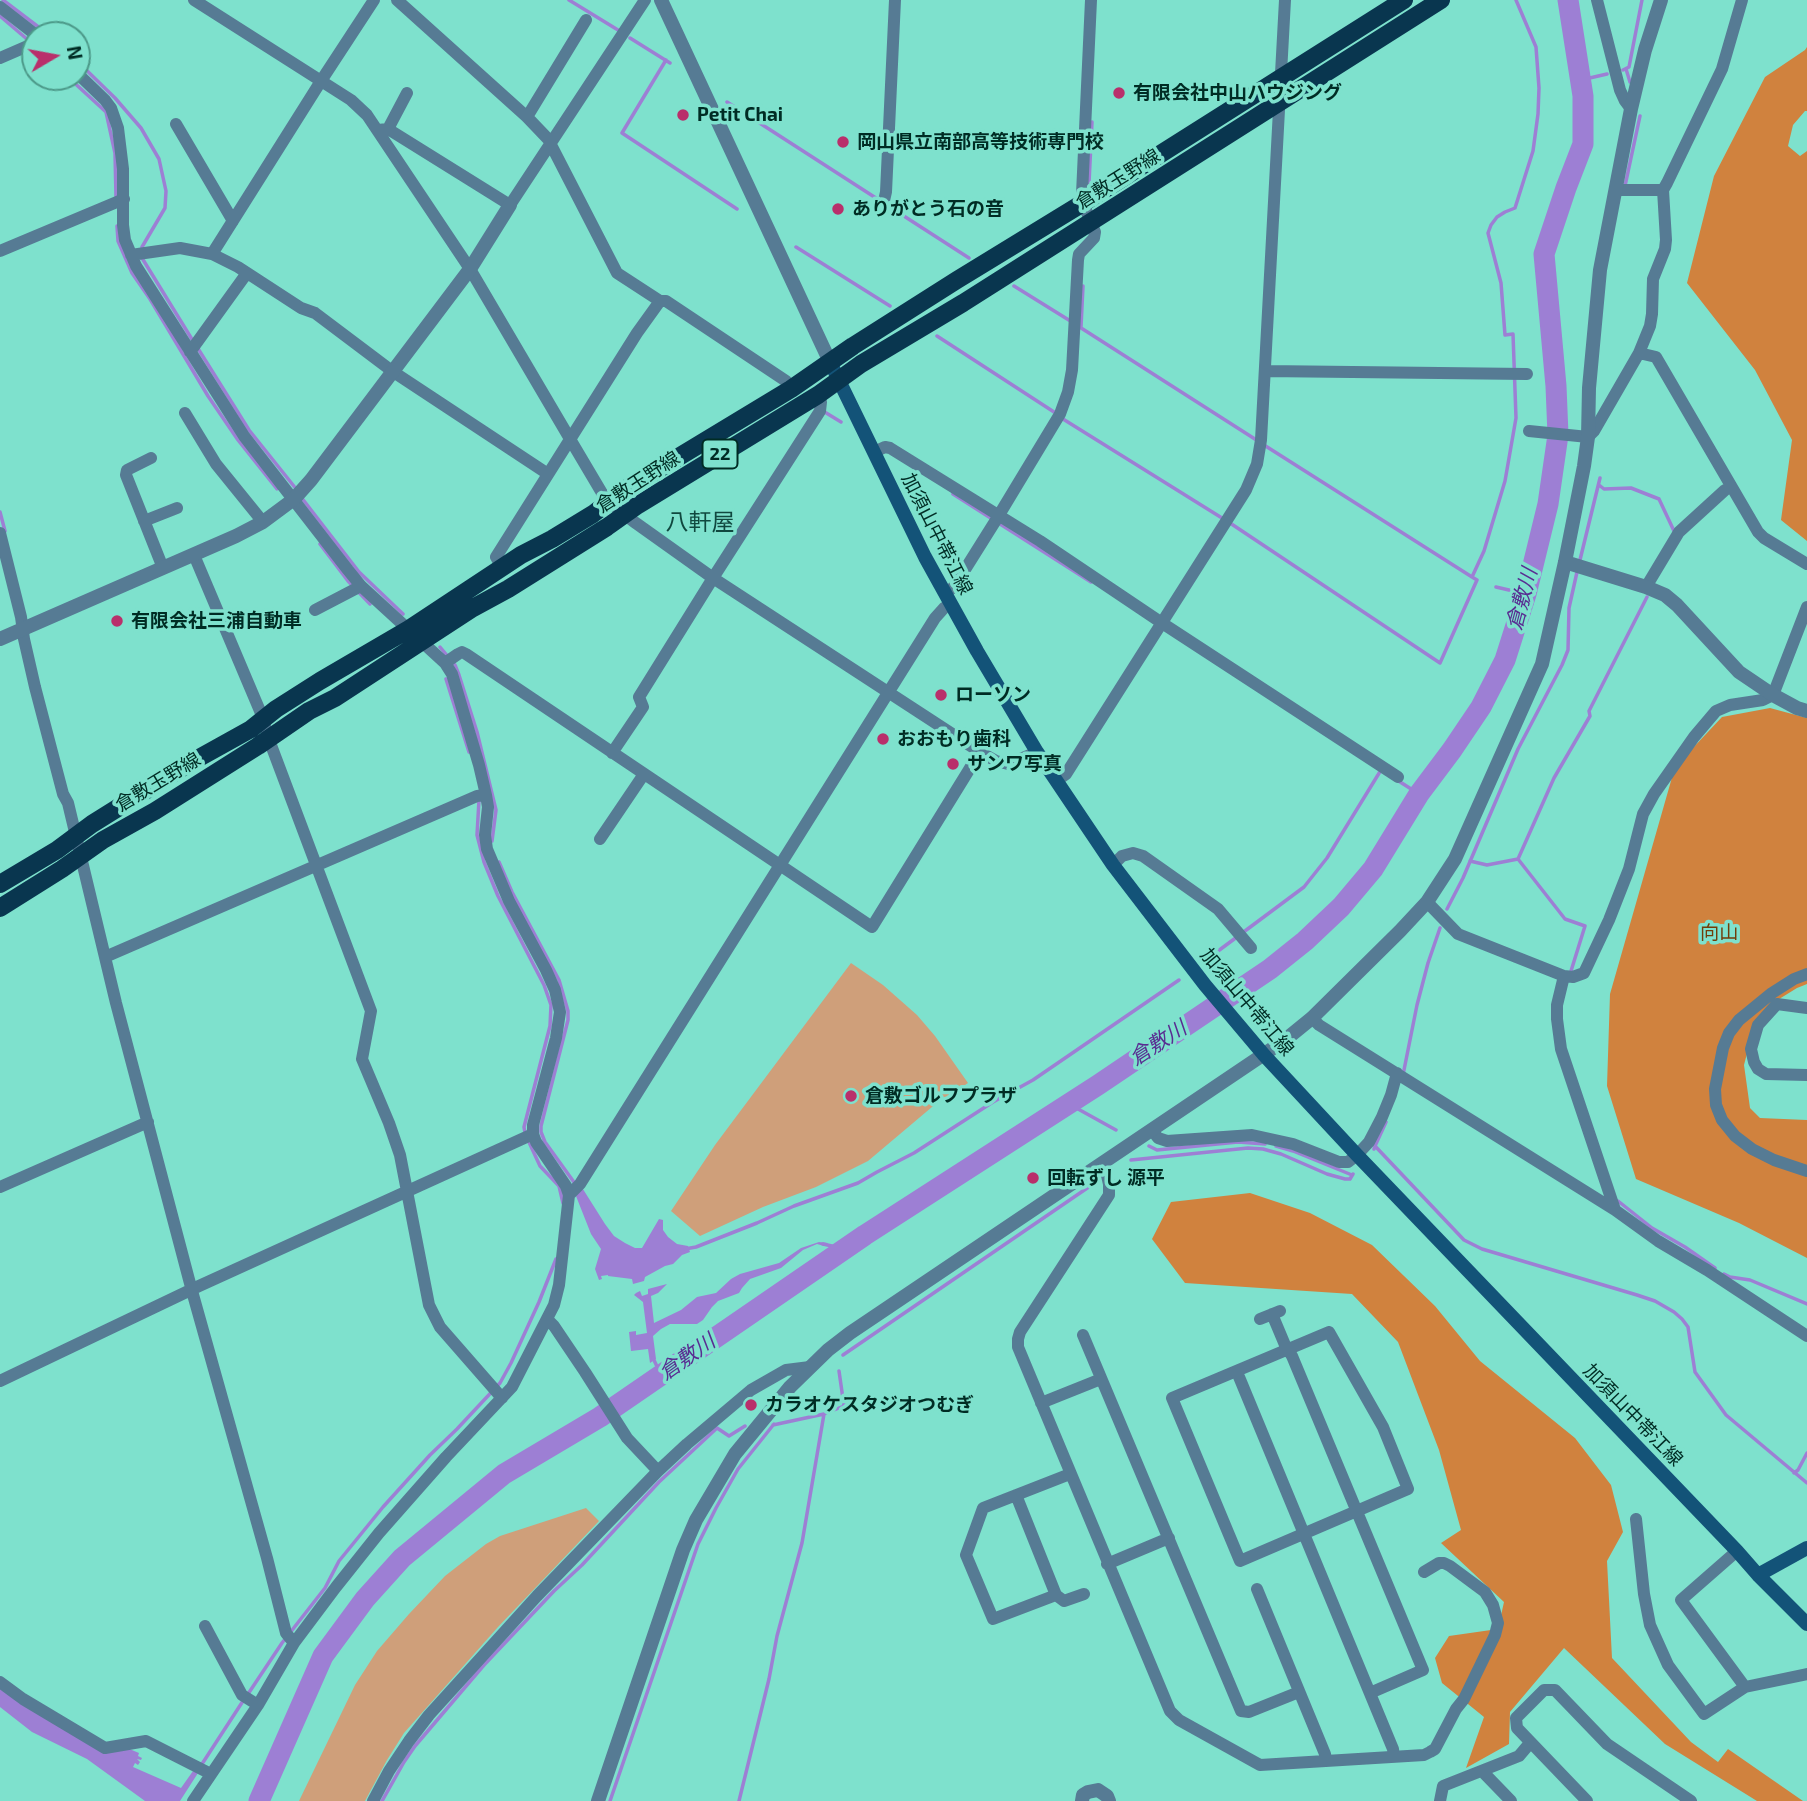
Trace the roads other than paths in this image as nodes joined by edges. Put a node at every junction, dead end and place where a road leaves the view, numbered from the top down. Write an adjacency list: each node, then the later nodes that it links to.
1 (194, 0): 20 (street)
2 (374, 0): 20 (street)
3 (397, 0): 25 (street)
4 (645, 0): 28 (street)
5 (661, 0): 45 (street)
6 (895, 0): 32 (street)
7 (1091, 0): 33 (street)
8 (1285, 0): 19 (street)
9 (1404, 0): 19 (main road, 倉敷玉野線 / 22)
10 (1441, 0): 23 (main road, 倉敷玉野線 / 22)
11 (1597, 0): 24 (street)
12 (1661, 0): 24 (street)
13 (1742, 0): 30 (street)
14 (0, 7): 16 (street)
15 (586, 20): 25 (street)
16 (21, 27)
17 (21, 47): 18 (street)
18 (0, 58)
19 (1281, 77): 23 (street); 33 (main road, 倉敷玉野線 / 22)
20 (321, 81): 27 (street); 36 (street)
21 (91, 86): 31 (street)
22 (407, 93): 27 (street)
23 (1280, 103): 35 (main road, 倉敷玉野線 / 22); 47 (street)
24 (1631, 109): 29 (street)
25 (527, 117): 28 (street)
26 (176, 124): 36 (street)
27 (384, 129): 34 (street); 40 (street)
28 (551, 144): 34 (street); 42 (street)
29 (1615, 190): 30 (street); 54 (street)
30 (1663, 190): 44 (street)
31 (119, 201): 37 (street); 38 (street)
32 (884, 203)
33 (1083, 203): 35 (street); 45 (main road, 倉敷玉野線 / 22)
34 (510, 205): 40 (street)
35 (1091, 220): 49 (main road, 倉敷玉野線 / 22); 64 (street)
36 (233, 221): 39 (street)
37 (0, 251)
38 (138, 254): 39 (street); 43 (street)
39 (212, 254): 41 (street)
40 (470, 269): 46 (street); 55 (street)
41 (247, 273): 43 (street); 46 (street)
42 (660, 301): 50 (street); 55 (street)
43 (193, 347): 60 (street)
44 (1639, 352): 54 (street); 59 (street)
45 (830, 362): 49 (main road, 加須山中帯江線); 50 (main road, 倉敷玉野線 / 22)
46 (392, 371): 58 (street); 60 (street)
47 (1265, 371): 48 (street); 79 (street)
48 (1519, 375)
49 (839, 380): 56 (main road, 加須山中帯江線); 63 (main road, 倉敷玉野線 / 22)
50 (791, 389): 61 (main road, 倉敷玉野線 / 22)
51 (821, 402): 73 (street)
52 (185, 413): 66 (street)
53 (1531, 431): 54 (street)
54 (1583, 437): 70 (street)
55 (570, 439): 58 (street); 61 (street)
56 (874, 452): 64 (street); 76 (main road, 加須山中帯江線)
57 (151, 458): 65 (street)
58 (548, 474): 72 (street)
59 (1731, 486): 69 (street); 74 (street)
60 (298, 494): 66 (street); 75 (street)
61 (609, 502): 63 (street); 72 (main road, 倉敷玉野線 / 22)
62 (177, 508): 65 (street)
63 (624, 515): 73 (street); 83 (main road, 倉敷玉野線 / 22)
64 (996, 520): 76 (street); 79 (street)
65 (144, 522): 71 (street)
66 (263, 522): 68 (street)
67 (0, 533): 80 (street)
68 (194, 555): 71 (street); 88 (street)
69 (1807, 564)
70 (1574, 565): 74 (street); 104 (street)
71 (163, 568): 80 (street)
72 (502, 568): 81 (main road, 倉敷玉野線 / 22)
73 (713, 578): 85 (street); 92 (street)
74 (1646, 587): 86 (street)
75 (357, 588): 78 (street); 81 (street)
76 (948, 599): 85 (street); 91 (main road, 加須山中帯江線)
77 (1807, 607): 86 (street)
78 (315, 610)
79 (1160, 626): 94 (street); 95 (street)
80 (22, 629): 82 (street); 97 (street)
81 (409, 629): 83 (street); 88 (main road, 倉敷玉野線 / 22)
82 (0, 639)
83 (423, 642): 84 (street); 89 (main road, 倉敷玉野線 / 22)
84 (449, 660): 92 (street); 96 (street)
85 (888, 691): 90 (street); 101 (street)
86 (1773, 695): 87 (street); 109 (street)
87 (1807, 711)
88 (263, 720): 89 (street); 97 (main road, 倉敷玉野線 / 22)
89 (268, 738): 99 (main road, 倉敷玉野線 / 22); 102 (street)
90 (980, 752): 91 (street); 101 (street)
91 (1037, 752): 95 (main road, 加須山中帯江線)
92 (612, 753): 93 (street)
93 (644, 774): 98 (street); 101 (street)
94 (1398, 777)
95 (1056, 781): 100 (main road, 加須山中帯江線)
96 (481, 795): 102 (street); 117 (street)
97 (76, 836): 99 (street); 103 (main road, 倉敷玉野線 / 22)
98 (600, 839)
99 (81, 856): 105 (main road, 倉敷玉野線 / 22); 107 (street)
100 (1113, 864): 106 (street); 112 (main road, 加須山中帯江線)
101 (780, 865): 122 (street)
102 (317, 866): 107 (street); 123 (street)
103 (0, 884)
104 (1427, 902): 109 (street); 111 (street)
105 (0, 908)
106 (1244, 940)
107 (108, 956): 115 (street)
108 (1807, 974): 120 (street)
109 (1564, 976): 124 (street)
110 (1807, 1008): 114 (street)
111 (1312, 1018): 112 (street); 113 (street)
112 (1264, 1055): 116 (street); 118 (main road, 加須山中帯江線)
113 (1401, 1075): 118 (street); 124 (street)
114 (1807, 1075)
115 (148, 1122): 121 (street); 125 (street)
116 (1152, 1130): 118 (street); 119 (street)
117 (529, 1136): 122 (street); 123 (street)
118 (1357, 1155): 145 (main road, 加須山中帯江線)
119 (1104, 1163): 131 (street); 136 (street)
120 (1807, 1171)
121 (0, 1187)
122 (575, 1189): 127 (street)
123 (408, 1190): 125 (street); 135 (street)
124 (1615, 1210): 129 (street)
125 (195, 1289): 134 (street); 154 (street)
126 (1271, 1315): 130 (street)
127 (547, 1319): 135 (street); 137 (street)
128 (1083, 1335): 133 (street)
129 (1807, 1336)
130 (1288, 1350): 132 (street); 140 (street); 140 (street)
131 (810, 1367): 137 (street); 168 (street)
132 (1237, 1372): 142 (street); 142 (street)
133 (1101, 1379): 136 (street); 143 (street)
134 (0, 1381)
135 (497, 1392): 154 (street)
136 (1041, 1403): 138 (street)
137 (658, 1471): 167 (street)
138 (1070, 1474): 139 (street); 146 (street)
139 (1016, 1495): 151 (street); 151 (street)
140 (1357, 1511): 142 (street); 159 (street)
141 (1636, 1519): 157 (street)
142 (1304, 1534): 159 (street)
143 (1169, 1538): 146 (street); 158 (street)
144 (1807, 1548): 148 (main road)
145 (1737, 1551): 148 (main road, 加須山中帯江線); 157 (street)
146 (1107, 1564): 163 (street)
147 (1424, 1572): 162 (street)
148 (1758, 1575): 152 (main road, 加須山中帯江線)
149 (1257, 1589): 158 (street)
150 (1084, 1594): 151 (street)
151 (1056, 1595)
152 (1807, 1624)
153 (205, 1626): 160 (street)
154 (290, 1638): 160 (street)
155 (1807, 1674): 157 (street)
156 (0, 1682): 164 (street)
157 (1745, 1687)
158 (1299, 1692): 163 (street)
159 (1370, 1693): 162 (street)
160 (250, 1700): 164 (street)
161 (1530, 1744): 165 (street); 173 (street); 174 (street)
162 (1394, 1756): 163 (street)
163 (1326, 1760)
164 (202, 1770): 166 (street)
165 (1482, 1771): 171 (street); 172 (street)
166 (193, 1801)
167 (373, 1801)
168 (598, 1801)
169 (1082, 1801): 170 (street)
170 (1109, 1801)
171 (1440, 1801)
172 (1511, 1801)
173 (1587, 1801)
174 (1691, 1801)

